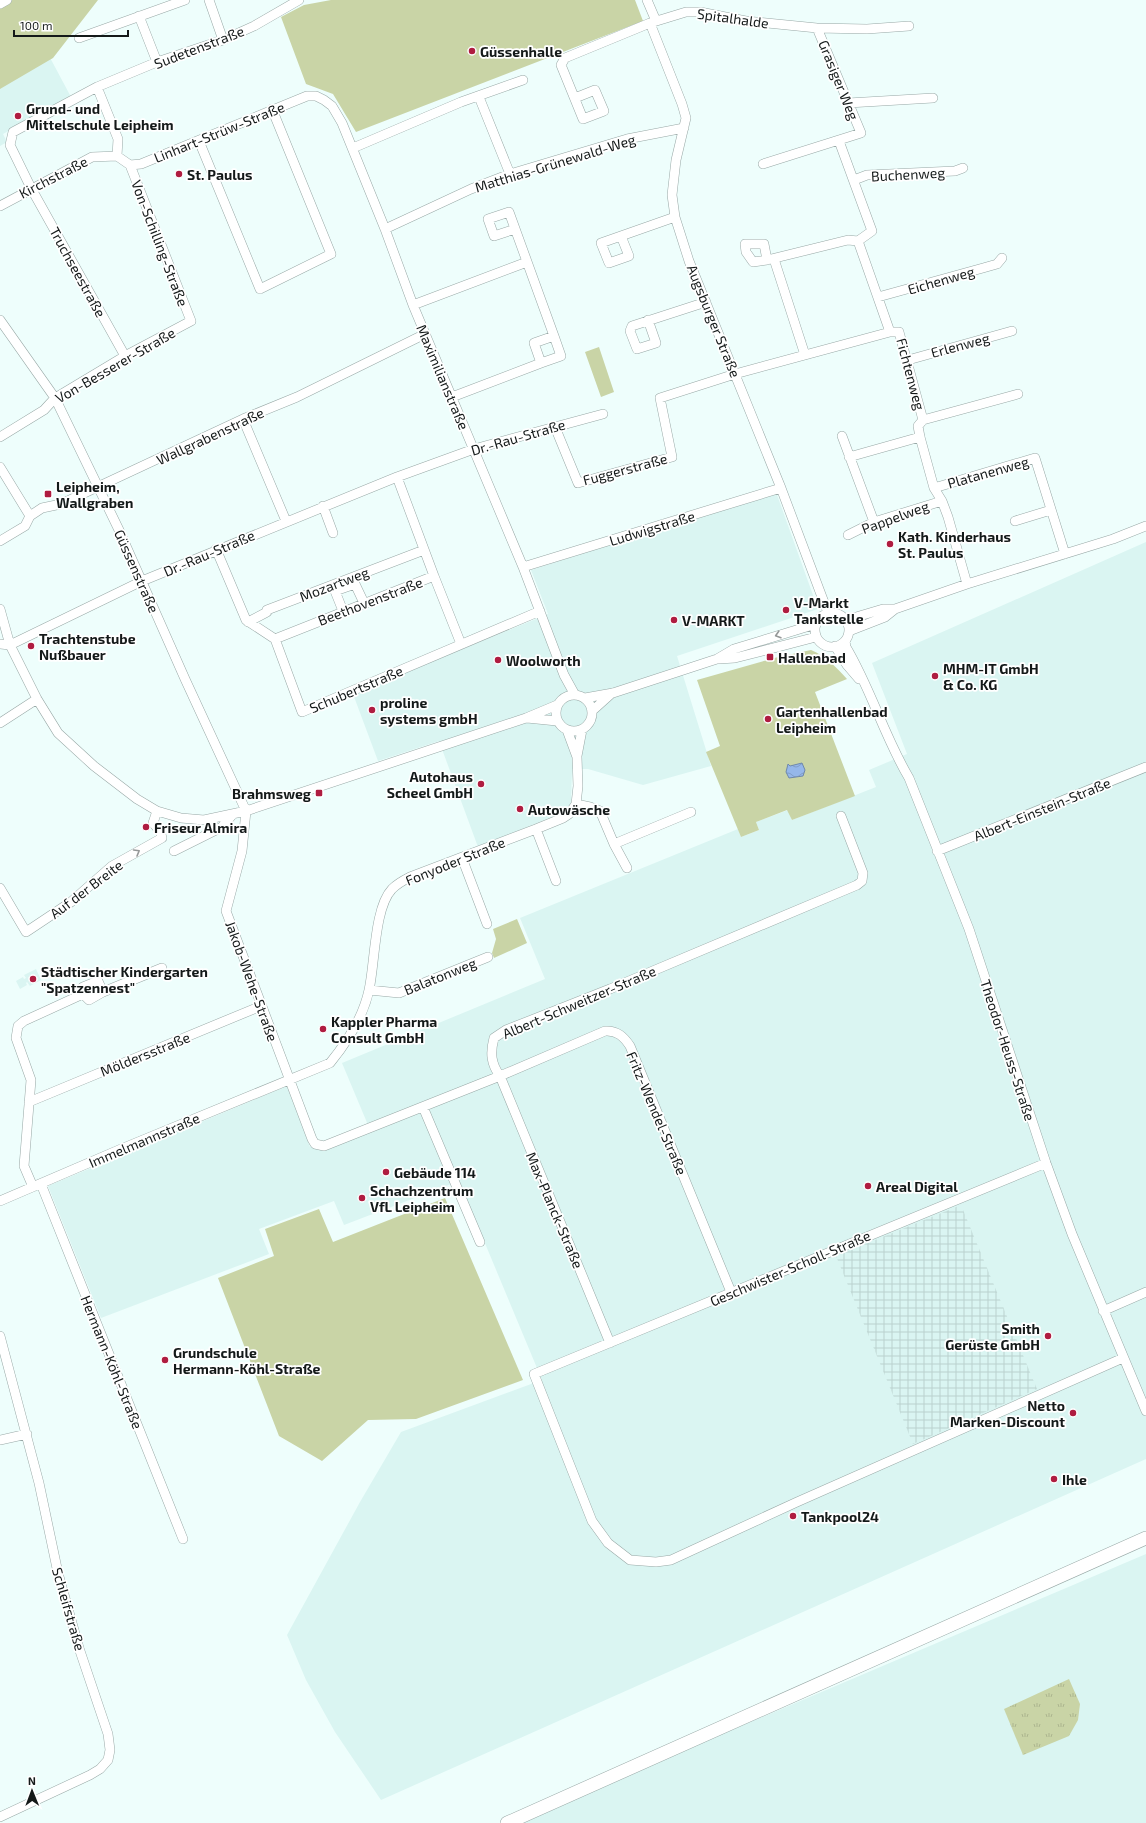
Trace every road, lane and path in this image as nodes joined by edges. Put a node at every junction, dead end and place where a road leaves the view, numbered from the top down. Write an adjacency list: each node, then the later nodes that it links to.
1 (7, 0): 6 (street)
2 (185, 0): 7 (street)
3 (209, 0): 12 (street)
4 (299, 0): 12 (street, Sudetenstraße)
5 (647, 0): 8 (street, Augsburger Straße)
6 (0, 4)
7 (139, 16): 11 (street); 13 (street)
8 (653, 22): 10 (street, Spitalhalde); 18 (street, Spitalhalde); 22 (street, Augsburger Straße)
9 (909, 26): 10 (street, Spitalhalde)
10 (817, 28): 20 (street, Grasiger Weg)
11 (79, 38)
12 (223, 40): 13 (street, Sudetenstraße)
13 (157, 62): 15 (street, Sudetenstraße)
14 (523, 80): 17 (street)
15 (97, 88): 26 (street); 32 (street, Sudetenstraße)
16 (307, 96): 21 (street, Linhart-Strüw-Straße); 25 (street, Maximilianstraße)
17 (479, 97): 25 (street); 30 (street)
18 (575, 98)
19 (933, 98): 20 (street)
20 (848, 103): 24 (street, Grasiger Weg)
21 (272, 110): 23 (street, Linhart-Strüw-Straße); 23 (street)
22 (684, 128): 30 (street, Matthias-Grünewald-Weg); 34 (street, Augsburger Straße)
23 (199, 141): 28 (street, Linhart-Strüw-Straße)
24 (839, 141): 27 (street, Grasiger Weg); 31 (street, Grasiger Weg)
25 (353, 148): 35 (street, Maximilianstraße)
26 (117, 156): 28 (street); 32 (street, Kirchstraße)
27 (763, 164)
28 (130, 165): 46 (street, Von-Schilling-Straße)
29 (963, 168): 31 (street, Buchenweg)
30 (510, 174): 35 (street, Matthias-Grünewald-Weg)
31 (854, 180): 38 (street, Grasiger Weg)
32 (31, 188): 33 (street, Kirchstraße); 52 (street, Truchseestraße)
33 (0, 206)
34 (675, 216): 37 (street); 42 (street, Augsburger Straße)
35 (386, 229): 43 (street, Maximilianstraße)
36 (515, 229): 40 (street)
37 (621, 236)
38 (858, 241): 41 (street); 51 (street)
39 (1002, 258): 41 (street, Eichenweg)
40 (527, 262): 43 (street); 50 (street)
41 (878, 297): 48 (street)
42 (706, 302): 45 (street); 55 (street, Augsburger Straße)
43 (413, 305): 49 (street, Maximilianstraße)
44 (0, 320): 58 (street, Güssenstraße)
45 (648, 320)
46 (191, 321): 52 (street, Von-Besserer-Straße)
47 (1012, 331): 53 (street, Erlenweg)
48 (890, 332): 51 (street); 53 (street, Fichtenweg)
49 (425, 334): 57 (street, Maximilianstraße); 60 (street, Wallgrabenstraße)
50 (554, 336): 54 (street); 54 (street)
51 (805, 355): 55 (street)
52 (125, 356): 58 (street, Von-Besserer-Straße)
53 (908, 360): 61 (street, Fichtenweg)
54 (541, 363): 57 (street)
55 (734, 374): 62 (street, Fuggerstraße); 71 (street, Augsburger Straße)
56 (1018, 394): 61 (street)
57 (452, 397): 66 (street, Maximilianstraße)
58 (55, 398): 64 (street, Von-Besserer-Straße); 70 (street, Güssenstraße)
59 (603, 414): 62 (street, Dr.-Rau-Straße)
60 (243, 419): 70 (street, Wallgrabenstraße); 78 (street)
61 (923, 420): 65 (street, Fichtenweg)
62 (555, 427): 66 (street, Dr.-Rau-Straße)
63 (842, 436): 67 (street)
64 (0, 437)
65 (920, 437): 67 (street); 72 (street, Fichtenweg)
66 (474, 449): 69 (street, Dr.-Rau-Straße); 87 (street, Maximilianstraße)
67 (849, 457): 79 (street)
68 (0, 467): 76 (street)
69 (397, 476): 74 (street, Dr.-Rau-Straße); 85 (street, Beethovenstraße)
70 (98, 485): 76 (street, Wallgrabenstraße); 89 (street, Güssenstraße)
71 (781, 488): 87 (street, Ludwigstraße); 96 (street, Augsburger Straße)
72 (934, 488): 73 (street, Fichtenweg); 75 (street, Platanenweg)
73 (942, 501): 79 (street, Pappelweg); 90 (street, Fichtenweg)
74 (323, 506): 78 (street, Dr.-Rau-Straße); 81 (street)
75 (1051, 510): 77 (street); 86 (street, Platanenweg)
76 (30, 516): 83 (street, Wallgrabenstraße)
77 (1015, 520)
78 (286, 521): 84 (street, Dr.-Rau-Straße)
79 (874, 522): 82 (street, Pappelweg)
80 (1146, 526): 86 (street)
81 (334, 533)
82 (848, 535)
83 (0, 541)
84 (216, 549): 89 (street, Dr.-Rau-Straße); 98 (street)
85 (424, 550): 88 (street, Beethovenstraße); 98 (street, Mozartweg)
86 (1065, 554): 90 (street)
87 (523, 568): 94 (street, Maximilianstraße)
88 (434, 576): 91 (street, Beethovenstraße); 106 (street)
89 (142, 581): 107 (street, Dr.-Rau-Straße); 128 (street, Güssenstraße)
90 (967, 584): 93 (street)
91 (364, 603): 95 (street, Beethovenstraße); 95 (street)
92 (0, 609): 100 (street)
93 (895, 609): 97 (street); 101 (street)
94 (540, 610): 106 (street, Schubertstraße); 110 (street, Maximilianstraße)
95 (343, 611): 103 (street, Beethovenstraße)
96 (828, 614): 97 (street); 99 (street)
97 (846, 620): 101 (street)
98 (248, 622): 103 (street)
99 (816, 624): 102 (street); 109 (street, one-way to 109)
100 (3, 628): 107 (street)
101 (849, 631): 104 (street)
102 (816, 637): 108 (street); 109 (street)
103 (275, 639): 106 (street, Schubertstraße)
104 (845, 641): 108 (street); 111 (street, Theodor-Heuss-Straße)
105 (0, 644): 107 (street)
106 (461, 644)
107 (10, 645): 116 (street)
108 (835, 646): 111 (street, Theodor-Heuss-Straße)
109 (717, 659): 112 (street)
110 (564, 674): 113 (street, Maximilianstraße); 114 (street, Maximilianstraße)
111 (868, 689): 135 (street, Theodor-Heuss-Straße)
112 (613, 693): 115 (street); 118 (street)
113 (575, 695): 114 (street); 115 (street)
114 (566, 697): 117 (street)
115 (584, 698): 118 (street)
116 (37, 699): 121 (street); 127 (street)
117 (557, 705): 119 (street); 120 (street)
118 (592, 711): 123 (street)
119 (526, 718): 120 (street); 128 (street)
120 (557, 721): 122 (street)
121 (0, 723)
122 (568, 730): 123 (street); 124 (street)
123 (582, 730): 124 (street)
124 (577, 757): 126 (street)
125 (1146, 767): 135 (street, Albert-Einstein-Straße)
126 (576, 804): 132 (street, Fonyoder Straße); 133 (street)
127 (157, 811): 130 (street); 139 (street, Auf der Breite, one-way to 127)
128 (246, 811): 130 (street); 146 (street, Jakob-Wehe-Straße)
129 (691, 812): 133 (street)
130 (233, 814): 134 (street)
131 (842, 816): 147 (street, Albert-Schweitzer-Straße)
132 (536, 829): 136 (street, Fonyoder Straße); 138 (street)
133 (614, 844): 137 (street)
134 (174, 851)
135 (937, 851): 151 (street, Theodor-Heuss-Straße)
136 (462, 858): 140 (street); 143 (street, Fonyoder Straße)
137 (627, 868)
138 (556, 881)
139 (0, 888)
140 (487, 924)
141 (488, 957): 143 (street, Balatonweg)
142 (162, 968): 144 (street)
143 (369, 990): 148 (street, Fonyoder Straße)
144 (103, 992): 145 (street); 145 (street)
145 (83, 994): 149 (street, Hermann-Köhl-Straße)
146 (262, 1006): 148 (street, Jakob-Wehe-Straße); 149 (street, Möldersstraße)
147 (500, 1076): 150 (street); 155 (street, Fritz-Wendel-Straße); 159 (street, Max-Planck-Straße)
148 (288, 1080): 150 (street); 152 (street, Immelmannstraße)
149 (29, 1102): 152 (street, Hermann-Köhl-Straße)
150 (423, 1107): 154 (street)
151 (1046, 1163): 155 (street, Geschwister-Scholl-Straße); 157 (street, Theodor-Heuss-Straße)
152 (37, 1186): 153 (street, Immelmannstraße); 165 (street, Hermann-Köhl-Straße)
153 (0, 1201)
154 (480, 1242)
155 (731, 1292): 159 (street, Geschwister-Scholl-Straße)
156 (1146, 1292): 157 (street)
157 (1103, 1311): 160 (street, Theodor-Heuss-Straße)
158 (0, 1336): 162 (street, Schleifstraße)
159 (610, 1343): 160 (street, Geschwister-Scholl-Straße)
160 (1124, 1358): 161 (street, Theodor-Heuss-Straße)
161 (1146, 1411)
162 (27, 1434): 163 (street); 166 (street, Schleifstraße)
163 (0, 1440)
164 (1146, 1538): 167 (main road)
165 (183, 1540)
166 (0, 1816)
167 (508, 1823)

